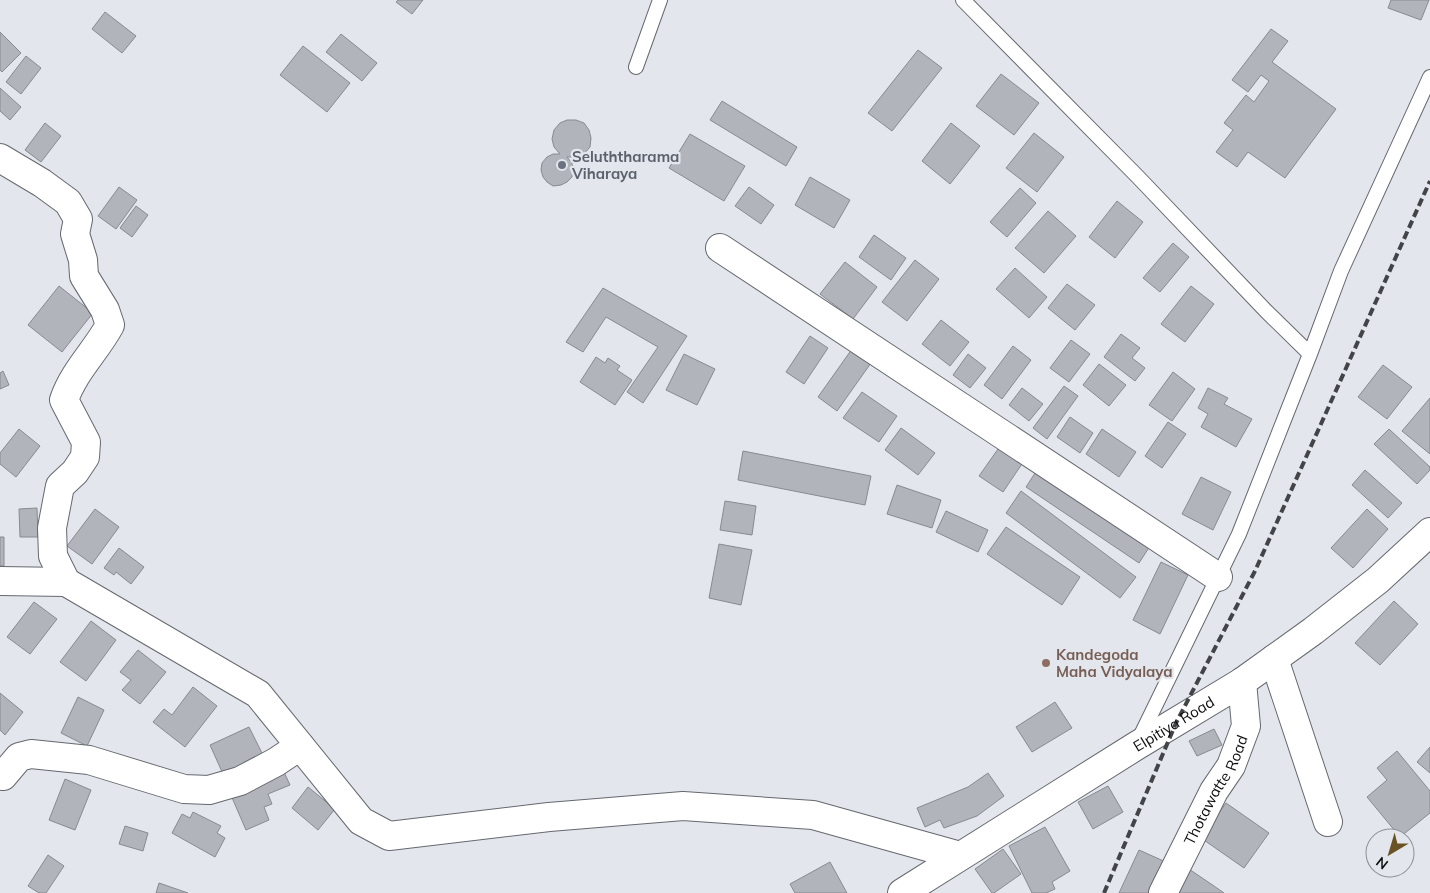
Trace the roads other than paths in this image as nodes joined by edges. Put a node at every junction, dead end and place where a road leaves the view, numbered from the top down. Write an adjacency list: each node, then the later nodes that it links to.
1 (660, 0): 3 (lane)
2 (963, 0): 7 (lane)
3 (636, 67)
4 (1430, 77): 7 (lane)
5 (0, 158): 11 (street)
6 (720, 248): 9 (street)
7 (1310, 354): 9 (lane)
8 (1430, 532): 12 (street, Elpitiya Road)
9 (1218, 577): 15 (lane)
10 (0, 581): 11 (street)
11 (66, 582): 14 (street)
12 (1274, 659): 13 (street, Elpitiya Road); 17 (street)
13 (1242, 682): 15 (street, Elpitiya Road); 20 (street, Thotawatte Road)
14 (300, 746): 16 (street); 18 (street)
15 (1136, 746): 18 (street, Elpitiya Road)
16 (3, 776)
17 (1328, 822)
18 (960, 856): 19 (street, Elpitiya Road)
19 (902, 893)
20 (1163, 893)

